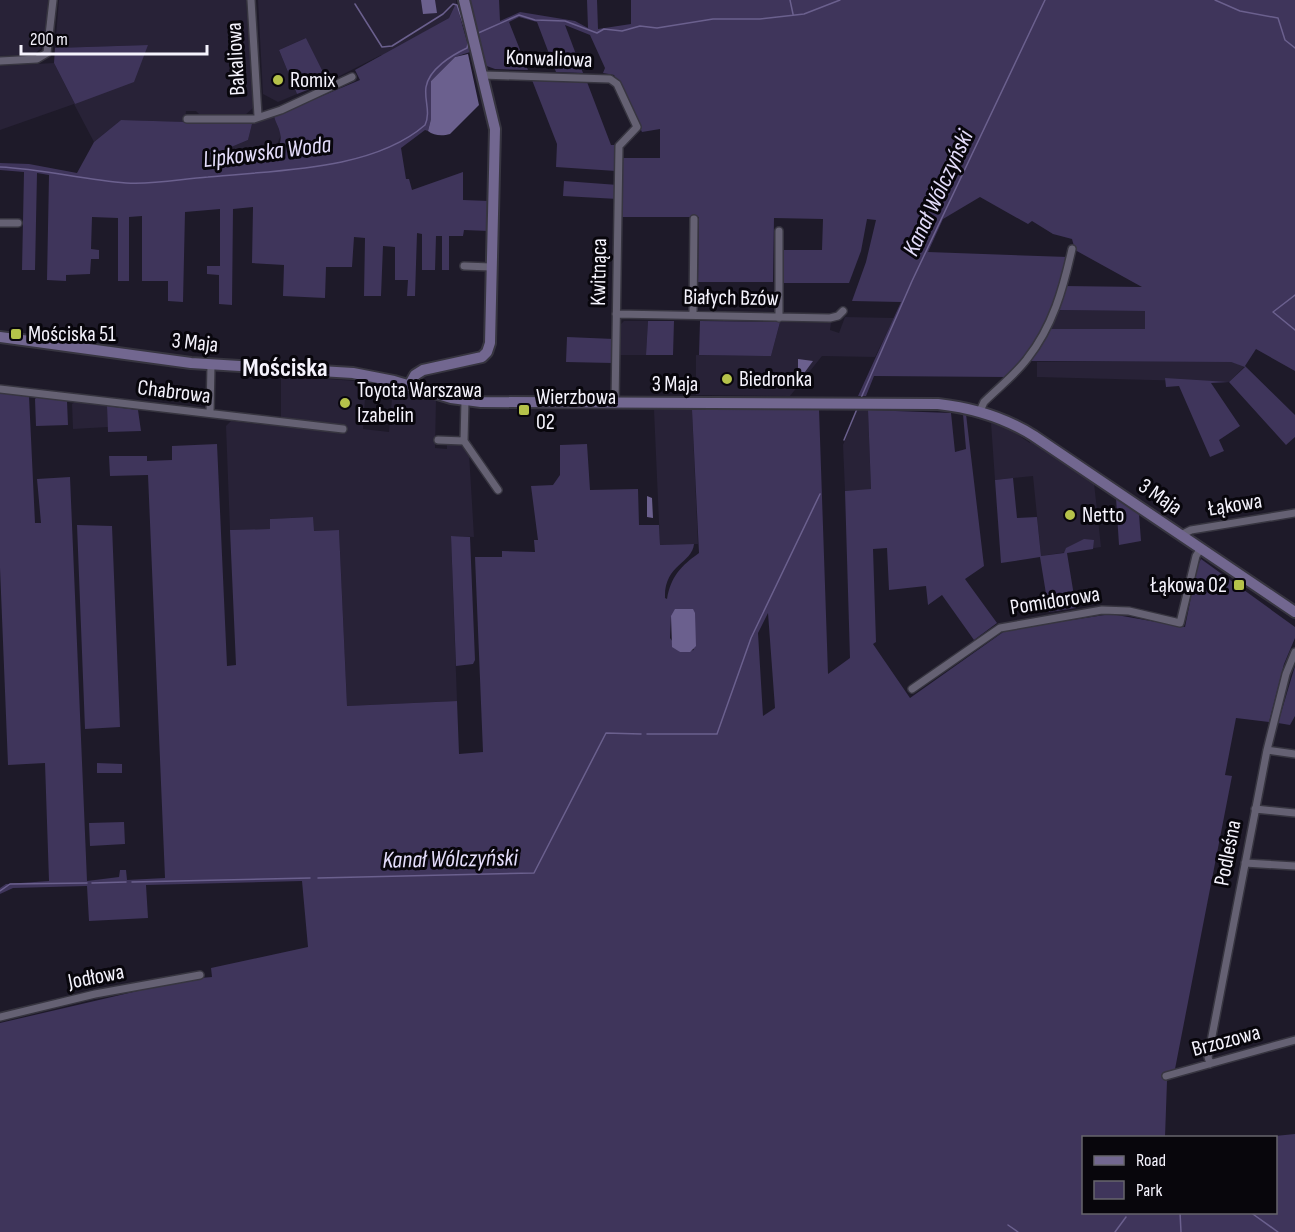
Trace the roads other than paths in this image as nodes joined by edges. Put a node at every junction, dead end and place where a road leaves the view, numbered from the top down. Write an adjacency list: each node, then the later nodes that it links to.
1 (53, 0): 4 (street)
2 (251, 0): 7 (street, Bakaliowa)
3 (464, 0): 5 (street)
4 (0, 61)
5 (482, 75): 9 (street, Konwaliowa); 16 (street)
6 (352, 77): 7 (street)
7 (258, 116): 8 (street)
8 (187, 119)
9 (621, 141): 18 (street, Kwitnąca)
10 (694, 219): 19 (street)
11 (0, 223): 12 (street)
12 (18, 223)
13 (779, 231): 20 (street)
14 (1072, 249): 27 (street)
15 (464, 266): 16 (street)
16 (491, 267): 23 (street)
17 (843, 311): 20 (street, Białych Bzów)
18 (616, 314): 19 (street, Białych Bzów); 26 (street, Kwitnąca)
19 (693, 315): 20 (street, Białych Bzów)
20 (779, 318)
21 (0, 337): 22 (street, 3 Maja)
22 (211, 365): 23 (street, 3 Maja); 28 (street)
23 (409, 386): 25 (street, 3 Maja)
24 (0, 389): 28 (street, Chabrowa)
25 (465, 401): 26 (street, 3 Maja); 31 (street)
26 (615, 404): 27 (street, 3 Maja)
27 (980, 411): 34 (street, 3 Maja)
28 (210, 413): 29 (street, Chabrowa)
29 (343, 429)
30 (438, 440): 31 (street)
31 (464, 441): 32 (street)
32 (498, 490)
33 (1295, 513): 34 (street, Łąkowa)
34 (1181, 535): 35 (street, 3 Maja)
35 (1201, 548): 36 (street, 3 Maja); 38 (street, Pomidorowa)
36 (1295, 612)
37 (1295, 652): 39 (street, Podleśna)
38 (912, 689)
39 (1267, 750): 40 (street); 41 (street, Podleśna)
40 (1295, 754)
41 (1255, 809): 42 (street); 43 (street, Podleśna)
42 (1295, 813)
43 (1245, 862): 44 (street); 48 (street, Podleśna)
44 (1295, 866)
45 (200, 975): 46 (street, Jodłowa)
46 (0, 1017)
47 (1295, 1040): 48 (street, Brzozowa)
48 (1210, 1064): 49 (street, Brzozowa)
49 (1166, 1076)

